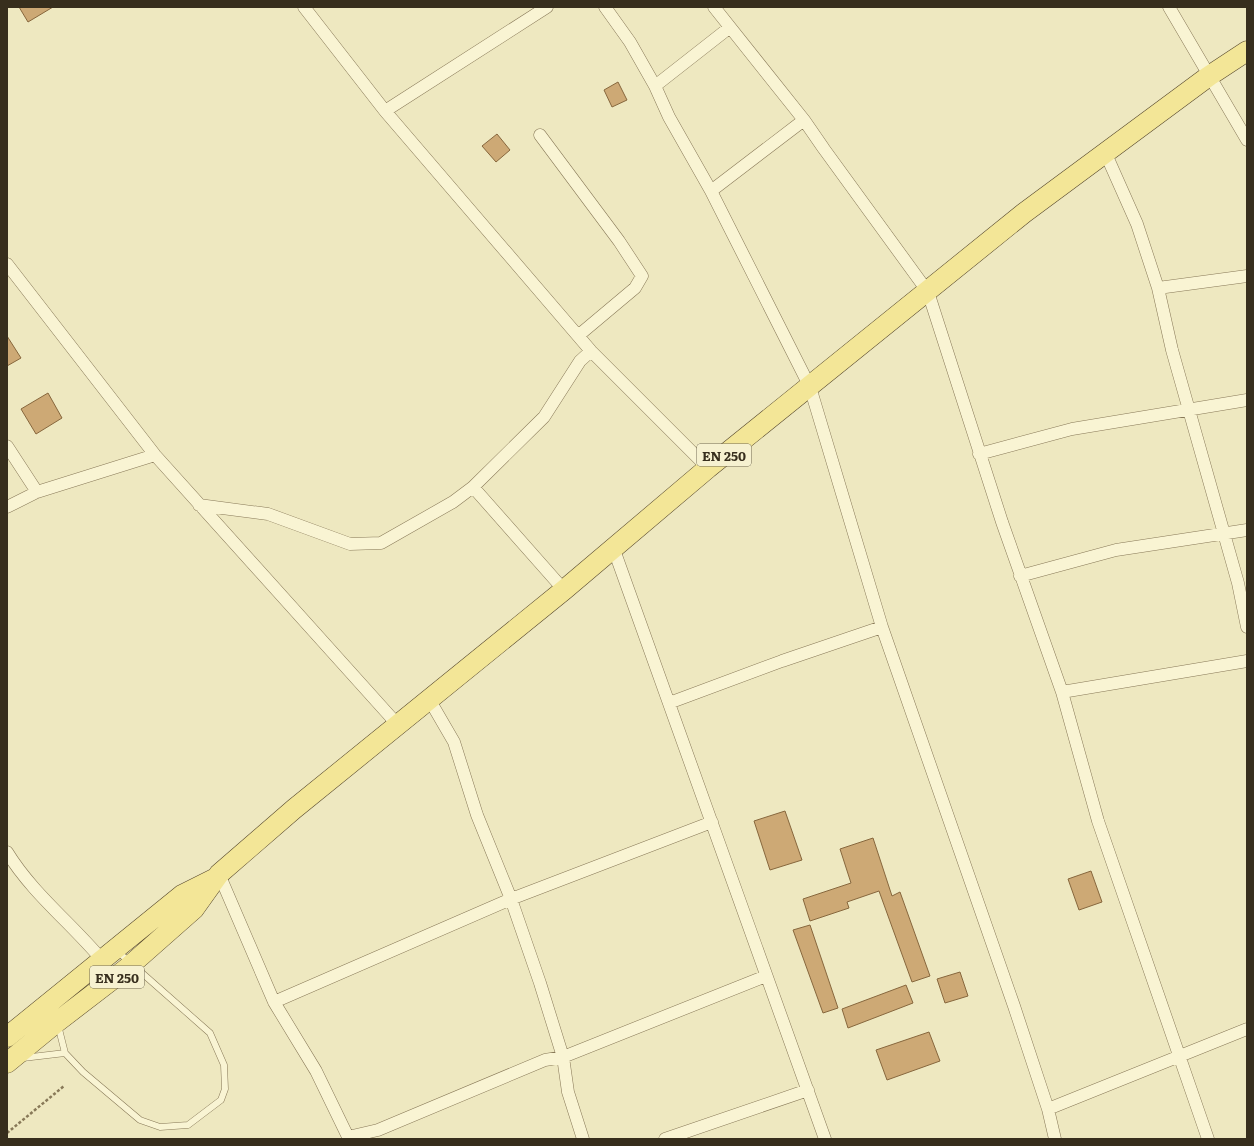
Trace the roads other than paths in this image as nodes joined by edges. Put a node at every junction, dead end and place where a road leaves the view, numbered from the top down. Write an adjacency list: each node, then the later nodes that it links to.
1 (304, 7): 10 (street)
2 (547, 7): 10 (street)
3 (605, 7): 9 (street)
4 (714, 7): 6 (street)
5 (1169, 7): 8 (street)
6 (729, 28): 9 (street); 11 (street)
7 (1247, 51): 8 (main road, EN 250)
8 (1209, 76): 13 (street); 14 (main road, EN 250)
9 (655, 86): 15 (street)
10 (385, 111): 20 (street)
11 (804, 120): 15 (street); 19 (street)
12 (540, 135): 20 (street)
13 (1247, 140)
14 (1105, 152): 18 (street); 19 (main road, EN 250)
15 (711, 191): 22 (street)
16 (7, 264): 27 (street)
17 (1247, 276): 18 (street)
18 (1158, 288): 24 (street)
19 (928, 292): 22 (main road, EN 250); 26 (street)
20 (579, 335): 21 (street)
21 (591, 351): 28 (street); 29 (street)
22 (810, 386): 28 (main road, EN 250); 38 (street)
23 (1247, 400): 24 (street)
24 (1189, 410): 26 (street); 34 (street)
25 (7, 446): 30 (street)
26 (979, 454): 36 (street)
27 (155, 455): 30 (street); 31 (street)
28 (708, 468): 35 (main road, EN 250)
29 (474, 487): 31 (street); 37 (street)
30 (37, 492): 32 (street)
31 (199, 504): 44 (street)
32 (7, 507)
33 (1247, 530): 34 (street)
34 (1224, 533): 36 (street); 39 (street)
35 (613, 547): 37 (main road, EN 250); 43 (street)
36 (1020, 576): 41 (street)
37 (564, 590): 42 (main road, EN 250)
38 (882, 626): 43 (street); 61 (street)
39 (1247, 628)
40 (1247, 661): 41 (street)
41 (1062, 692): 58 (street)
42 (429, 699): 44 (main road, EN 250); 48 (street)
43 (669, 703): 45 (street)
44 (397, 724): 47 (main road, EN 250)
45 (712, 822): 48 (street); 51 (street)
46 (7, 852): 49 (street)
47 (218, 876): 49 (main road, EN 250); 50 (main road, EN 250); 52 (street)
48 (511, 899): 52 (street); 57 (street)
49 (108, 955): 50 (lane); 53 (main road, EN 250)
50 (132, 964): 53 (main road, EN 250); 56 (lane)
51 (766, 976): 57 (street); 60 (street)
52 (274, 1002): 62 (street)
53 (55, 1011): 55 (main road, EN 250); 56 (lane); 59 (main road, EN 250)
54 (1247, 1029): 58 (street)
55 (7, 1037)
56 (65, 1053): 59 (lane)
57 (563, 1057): 62 (street); 63 (street)
58 (1180, 1057): 61 (street); 67 (street)
59 (9, 1062)
60 (808, 1090): 64 (street); 65 (street)
61 (1048, 1109): 66 (street)
62 (349, 1138)
63 (583, 1139)
64 (665, 1139)
65 (825, 1139)
66 (1055, 1139)
67 (1208, 1139)

